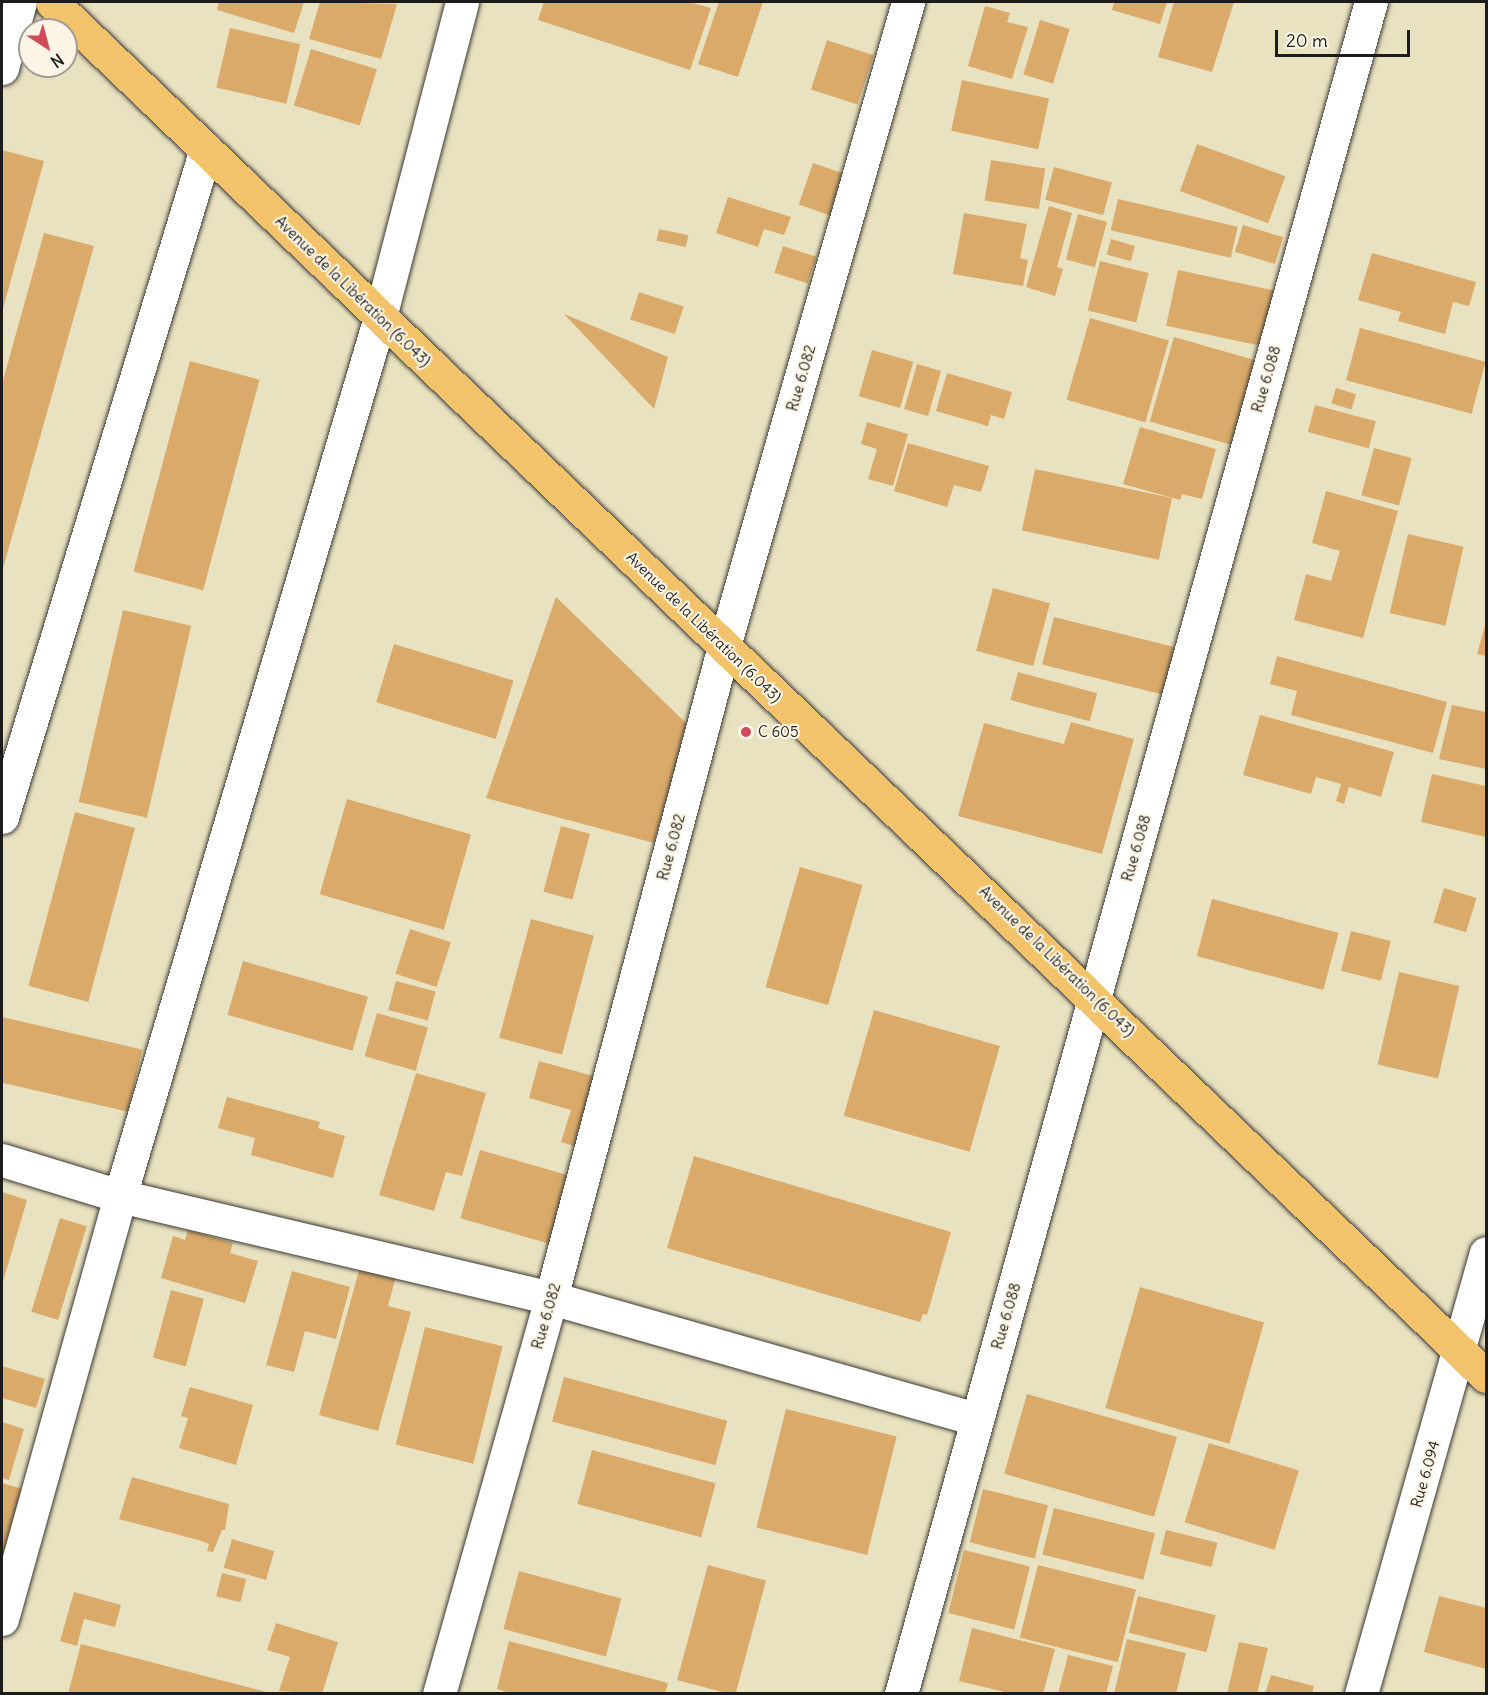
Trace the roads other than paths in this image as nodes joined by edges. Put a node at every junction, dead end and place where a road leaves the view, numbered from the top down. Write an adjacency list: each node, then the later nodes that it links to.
1 (20, 2): 6 (street)
2 (52, 2): 7 (main road, Avenue de la Libération (6.043))
3 (462, 2): 8 (street)
4 (908, 2): 9 (street, Rue 6.082)
5 (1371, 2): 11 (street, Rue 6.088)
6 (2, 68)
7 (206, 149): 8 (main road, Avenue de la Libération (6.043)); 10 (street)
8 (380, 317): 9 (main road, Avenue de la Libération (6.043)); 13 (street)
9 (724, 646): 11 (main road, Avenue de la Libération (6.043)); 15 (street, Rue 6.082)
10 (2, 817)
11 (1095, 997): 16 (main road, Avenue de la Libération (6.043)); 18 (street, Rue 6.088)
12 (2, 1160): 13 (street)
13 (120, 1196): 15 (street); 19 (street)
14 (1486, 1253): 16 (street, Rue 6.094)
15 (551, 1298): 18 (street); 20 (street, Rue 6.082)
16 (1461, 1352): 17 (main road, Avenue de la Libération (6.043)); 22 (street, Rue 6.094)
17 (1486, 1376)
18 (977, 1419): 21 (street, Rue 6.088)
19 (2, 1619)
20 (439, 1694)
21 (901, 1694)
22 (1361, 1694)

